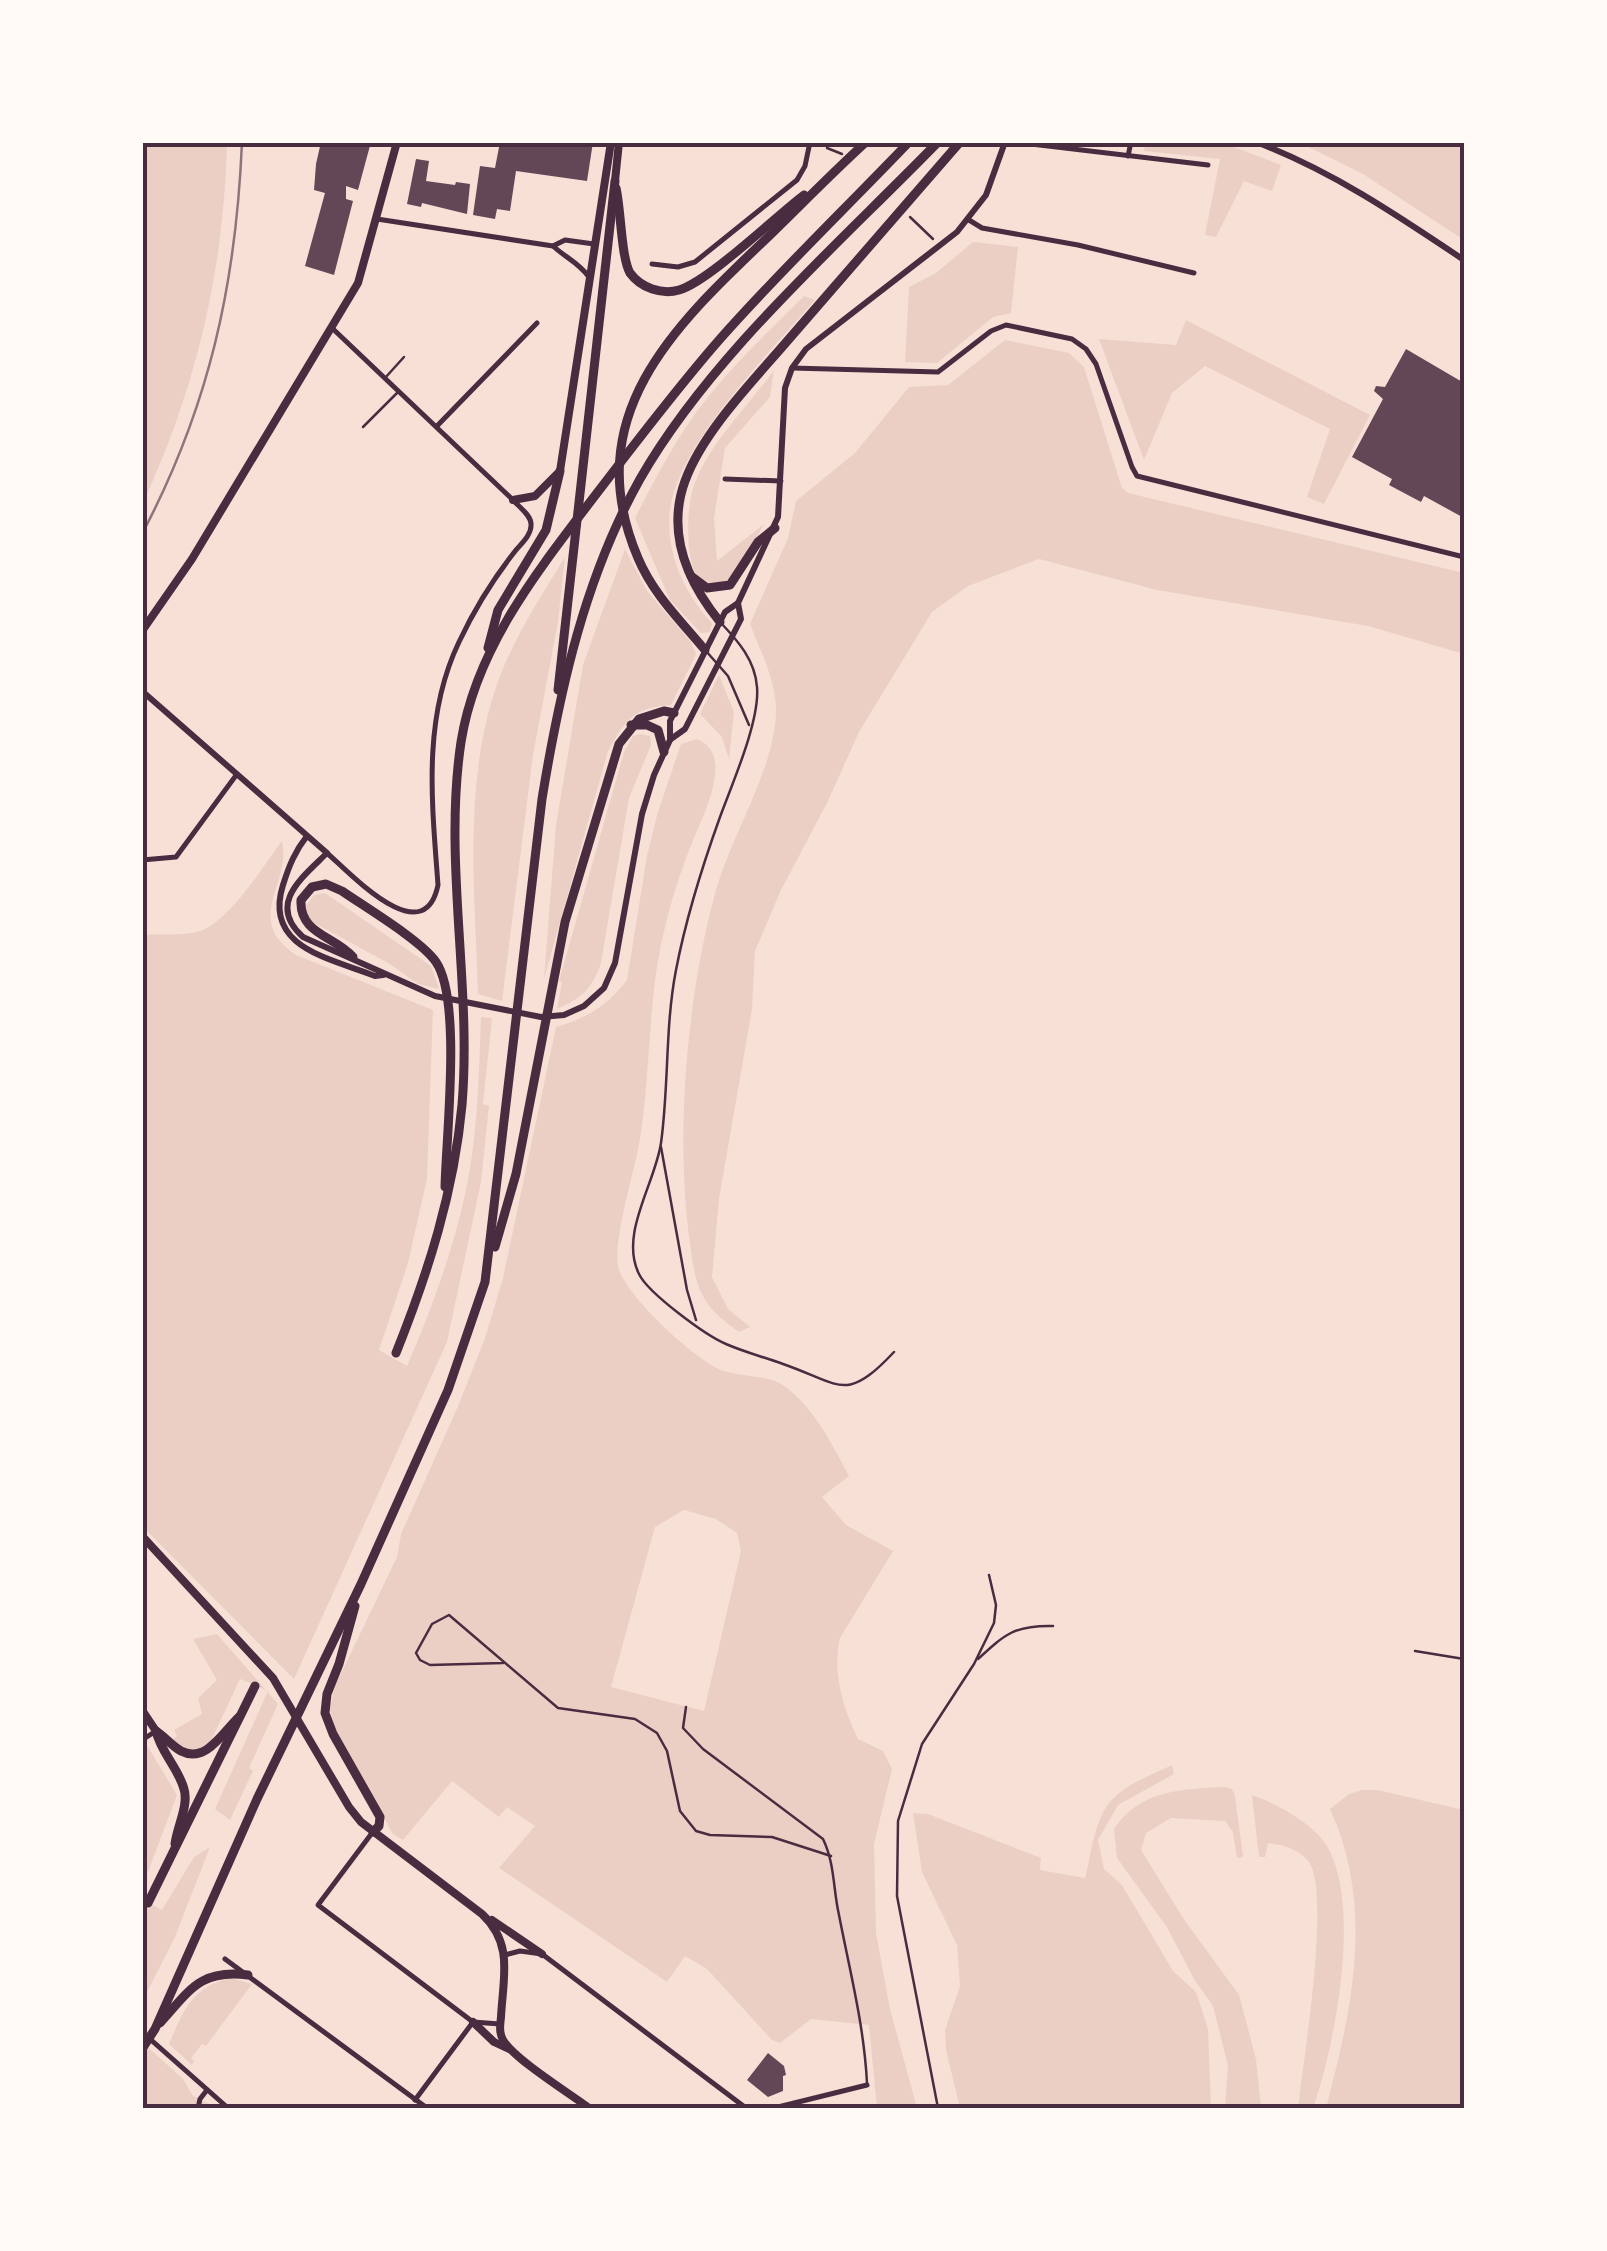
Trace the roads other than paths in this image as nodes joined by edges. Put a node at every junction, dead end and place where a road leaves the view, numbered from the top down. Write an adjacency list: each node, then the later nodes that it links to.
1 (397, 142): 17 (main road)
2 (610, 142): 19 (main road)
3 (619, 142): 16 (main road)
4 (810, 142): 22 (street)
5 (866, 142): 15 (highway)
6 (909, 142): 45 (highway)
7 (938, 142): 49 (highway)
8 (960, 142): 39 (highway)
9 (1005, 142): 18 (street)
10 (1013, 142): 13 (street)
11 (1130, 142): 13 (street)
12 (1256, 142): 21 (street)
13 (1128, 156): 14 (street)
14 (1208, 165)
15 (830, 175): 16 (highway); 44 (highway)
16 (615, 181): 49 (highway)
17 (377, 219): 20 (street); 26 (main road)
18 (969, 220): 23 (street); 28 (street)
19 (594, 244): 20 (street); 24 (main road)
20 (553, 246): 24 (street)
21 (1464, 260)
22 (652, 264)
23 (1194, 273)
24 (588, 277): 33 (main road)
25 (537, 323): 31 (street)
26 (332, 328): 29 (street); 42 (main road)
27 (404, 357): 29 (lane)
28 (792, 368): 35 (street); 38 (street)
29 (385, 378): 30 (street)
30 (399, 391): 31 (street); 32 (lane)
31 (437, 426): 36 (street)
32 (363, 427)
33 (560, 470): 36 (main road); 45 (highway)
34 (725, 479): 35 (street)
35 (781, 482): 37 (street)
36 (513, 500): 56 (street)
37 (774, 528): 39 (highway); 40 (street)
38 (1464, 556)
39 (688, 573): 41 (highway)
40 (738, 603): 41 (street); 43 (street)
41 (720, 622): 43 (lane); 44 (street)
42 (142, 631)
43 (732, 635): 46 (street); 51 (lane)
44 (705, 650): 46 (lane); 48 (street)
45 (485, 661): 61 (highway)
46 (717, 662): 51 (lane); 52 (street)
47 (142, 691): 54 (street)
48 (674, 713): 50 (highway); 52 (street)
49 (555, 723): 62 (highway)
50 (631, 725): 53 (highway); 62 (highway)
51 (749, 727): 60 (lane)
52 (670, 740): 53 (street)
53 (664, 752): 59 (street)
54 (237, 774): 55 (street); 57 (street)
55 (307, 836): 56 (street); 59 (street)
56 (328, 853): 58 (street)
57 (142, 860)
58 (352, 958): 59 (street); 61 (highway)
59 (384, 975)
60 (660, 1145): 63 (lane); 63 (lane)
61 (444, 1211): 65 (highway)
62 (489, 1269): 68 (highway)
63 (697, 1324): 64 (lane)
64 (894, 1352)
65 (396, 1353)
66 (142, 1536): 80 (main road)
67 (989, 1576): 73 (lane)
68 (361, 1584): 80 (highway); 91 (highway)
69 (1053, 1626): 73 (lane)
70 (1415, 1651): 71 (lane)
71 (1464, 1659)
72 (503, 1663): 72 (lane); 82 (lane)
73 (974, 1664): 104 (lane)
74 (255, 1686): 77 (highway)
75 (686, 1707): 82 (lane)
76 (142, 1710): 78 (main road)
77 (242, 1715): 78 (highway); 81 (highway)
78 (156, 1730): 79 (street); 81 (highway)
79 (142, 1740)
80 (373, 1832): 84 (main road); 89 (street)
81 (174, 1851): 83 (highway)
82 (831, 1856): 95 (lane)
83 (148, 1904)
84 (482, 1914): 85 (main road); 86 (main road)
85 (542, 1954): 86 (street); 102 (street)
86 (504, 1955): 90 (main road)
87 (225, 1959): 88 (street)
88 (248, 1974): 91 (highway); 97 (street)
89 (473, 2022): 90 (street); 94 (main road); 97 (street)
90 (500, 2024): 94 (main road)
91 (155, 2028): 93 (highway)
92 (142, 2032): 96 (street)
93 (142, 2049)
94 (512, 2050): 101 (main road)
95 (868, 2085): 103 (street)
96 (207, 2090): 98 (street); 99 (street)
97 (415, 2100): 100 (street)
98 (198, 2108)
99 (228, 2108)
100 (427, 2108)
101 (589, 2108)
102 (746, 2108)
103 (774, 2108)
104 (938, 2108)

